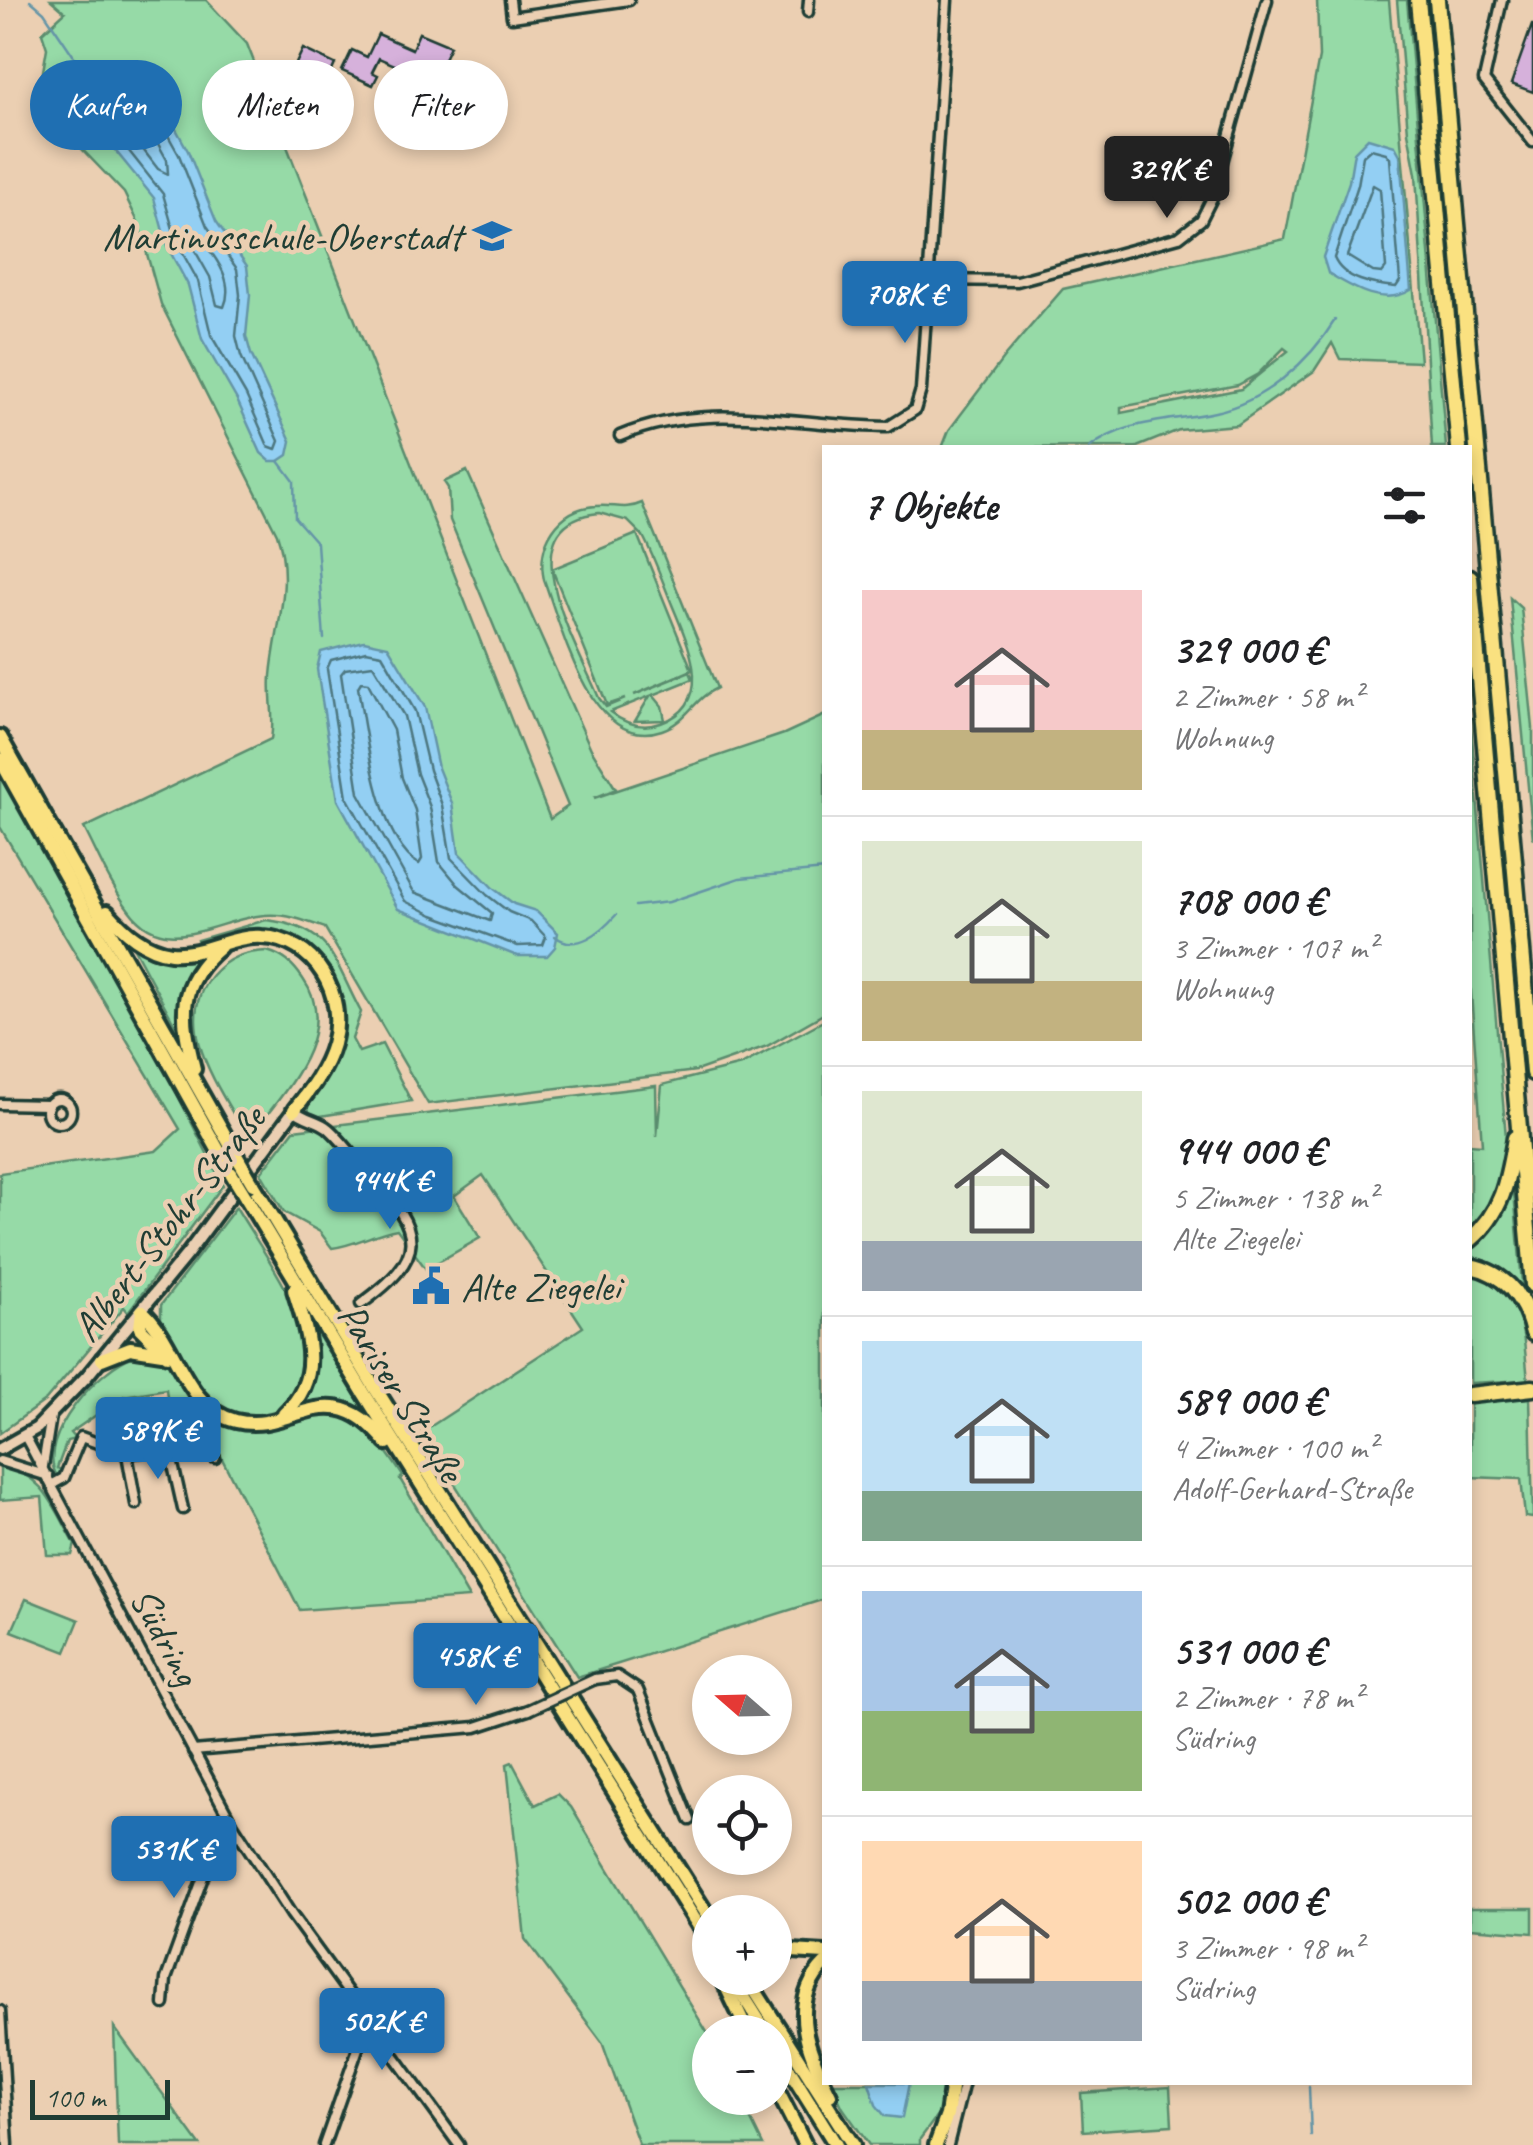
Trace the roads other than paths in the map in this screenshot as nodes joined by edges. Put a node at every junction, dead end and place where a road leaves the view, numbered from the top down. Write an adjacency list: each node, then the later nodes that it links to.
1 (510, 0): 2 (street)
2 (630, 0)
3 (809, 0): 9 (street)
4 (947, 0): 11 (street)
5 (1267, 0): 11 (street)
6 (1418, 0): 13 (highway)
7 (1437, 0): 19 (highway)
8 (1502, 0): 10 (street)
9 (808, 12)
10 (1533, 142)
11 (928, 280): 12 (street)
12 (620, 436)
13 (1458, 445)
14 (1472, 600): 24 (highway)
15 (0, 738): 17 (highway, Pariser Straße)
16 (0, 759): 25 (highway, Pariser Straße)
17 (86, 887): 18 (highway); 20 (highway, Pariser Straße)
18 (222, 946): 20 (highway); 23 (highway)
19 (1533, 1074)
20 (199, 1087): 25 (highway, Pariser Straße)
21 (0, 1104): 22 (street)
22 (48, 1105)
23 (294, 1110): 31 (street); 32 (street, Albert-Stohr-Straße)
24 (1518, 1117): 27 (highway); 30 (highway)
25 (236, 1168): 26 (highway, Pariser Straße, bridge)
26 (249, 1190): 29 (highway, Pariser Straße); 55 (highway, Pariser Straße)
27 (1472, 1238)
28 (1472, 1267): 33 (highway)
29 (287, 1268): 39 (highway); 48 (highway, Pariser Straße)
30 (1533, 1285)
31 (361, 1304)
32 (142, 1310): 34 (street, Albert-Stohr-Straße); 35 (highway)
33 (1533, 1332)
34 (102, 1359): 35 (highway); 38 (street, Albert-Stohr-Straße)
35 (171, 1359): 39 (highway)
36 (1531, 1388): 37 (highway)
37 (1472, 1392)
38 (51, 1416): 40 (street, Albert-Stohr-Straße); 46 (street)
39 (282, 1416): 48 (highway)
40 (25, 1436): 42 (street, Albert-Stohr-Straße); 46 (street, Südring)
41 (169, 1447): 43 (street); 44 (street); 50 (street)
42 (0, 1449)
43 (126, 1454): 47 (street); 49 (street)
44 (215, 1458)
45 (0, 1461): 47 (street)
46 (43, 1466): 47 (street, Südring)
47 (51, 1480): 51 (street, Südring)
48 (420, 1484): 54 (highway, Pariser Straße)
49 (136, 1504)
50 (183, 1509)
51 (194, 1751): 52 (street, bridge); 53 (street, Südring)
52 (690, 1820)
53 (232, 1824): 60 (street); 62 (street, Südring)
54 (692, 1895)
55 (694, 1895)
56 (792, 1951): 57 (highway)
57 (822, 1953)
58 (822, 1968): 65 (highway)
59 (758, 1995): 75 (highway)
60 (164, 2004)
61 (0, 2011): 63 (street)
62 (374, 2031): 71 (street); 72 (street, Südring)
63 (2, 2073): 70 (street)
64 (792, 2074): 74 (highway)
65 (822, 2080)
66 (824, 2085): 75 (highway)
67 (952, 2085): 76 (highway)
68 (963, 2085): 77 (street)
69 (790, 2115): 73 (highway)
70 (8, 2145)
71 (324, 2145)
72 (459, 2145)
73 (805, 2145)
74 (836, 2145)
75 (853, 2145)
76 (936, 2145)
77 (948, 2145)

